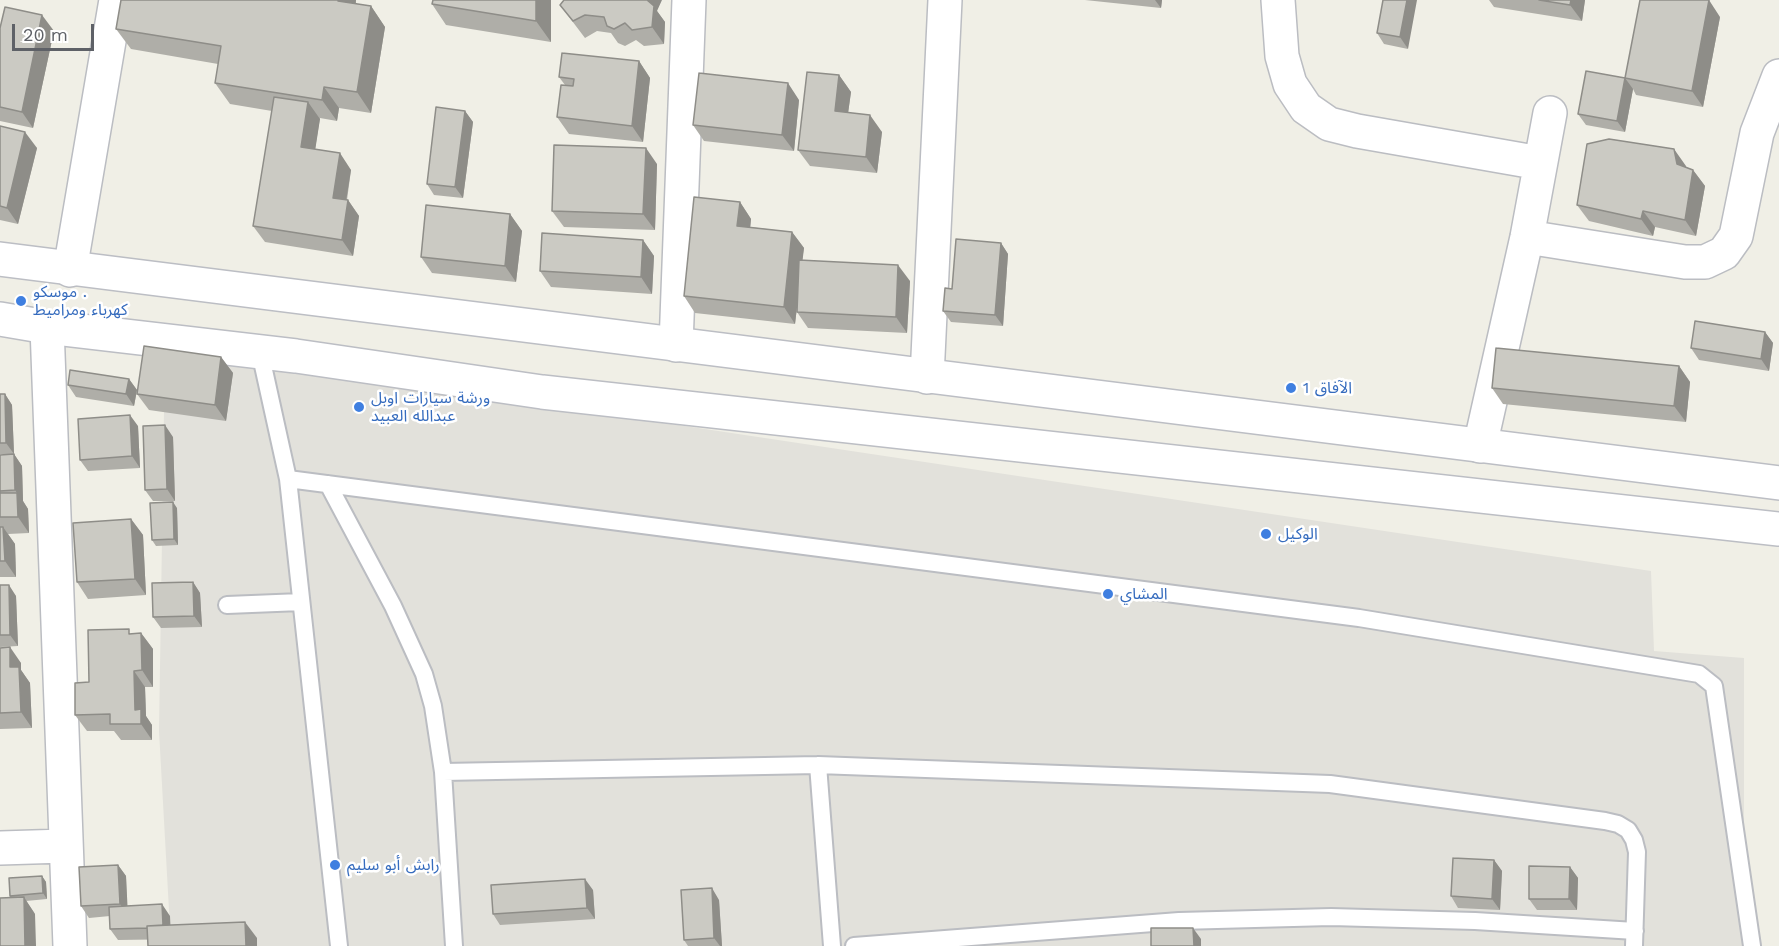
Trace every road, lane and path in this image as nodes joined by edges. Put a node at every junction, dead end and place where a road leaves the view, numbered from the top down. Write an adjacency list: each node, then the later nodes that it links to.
1 (116, 0): 10 (street)
2 (689, 0): 13 (street)
3 (945, 0): 15 (street)
4 (1278, 0): 7 (street)
5 (1779, 76): 8 (street)
6 (1550, 113): 7 (street)
7 (1540, 162): 8 (street)
8 (1527, 237): 16 (street)
9 (0, 259): 10 (street)
10 (70, 270): 13 (street)
11 (0, 319): 12 (street)
12 (46, 327): 14 (street); 25 (street)
13 (676, 345): 15 (street)
14 (260, 352): 17 (lane); 20 (street)
15 (927, 377): 16 (street)
16 (1480, 446): 18 (street)
17 (288, 479): 19 (lane); 21 (lane)
18 (1779, 483)
19 (328, 484): 24 (lane); 33 (lane)
20 (1779, 529)
21 (301, 602): 22 (lane); 29 (lane)
22 (227, 605)
23 (818, 765): 24 (lane); 27 (lane); 31 (lane)
24 (443, 772): 30 (lane)
25 (65, 846): 26 (street); 28 (street)
26 (0, 848)
27 (1635, 939): 32 (lane)
28 (70, 946)
29 (339, 946)
30 (454, 946)
31 (832, 946)
32 (854, 946)
33 (1752, 946)

